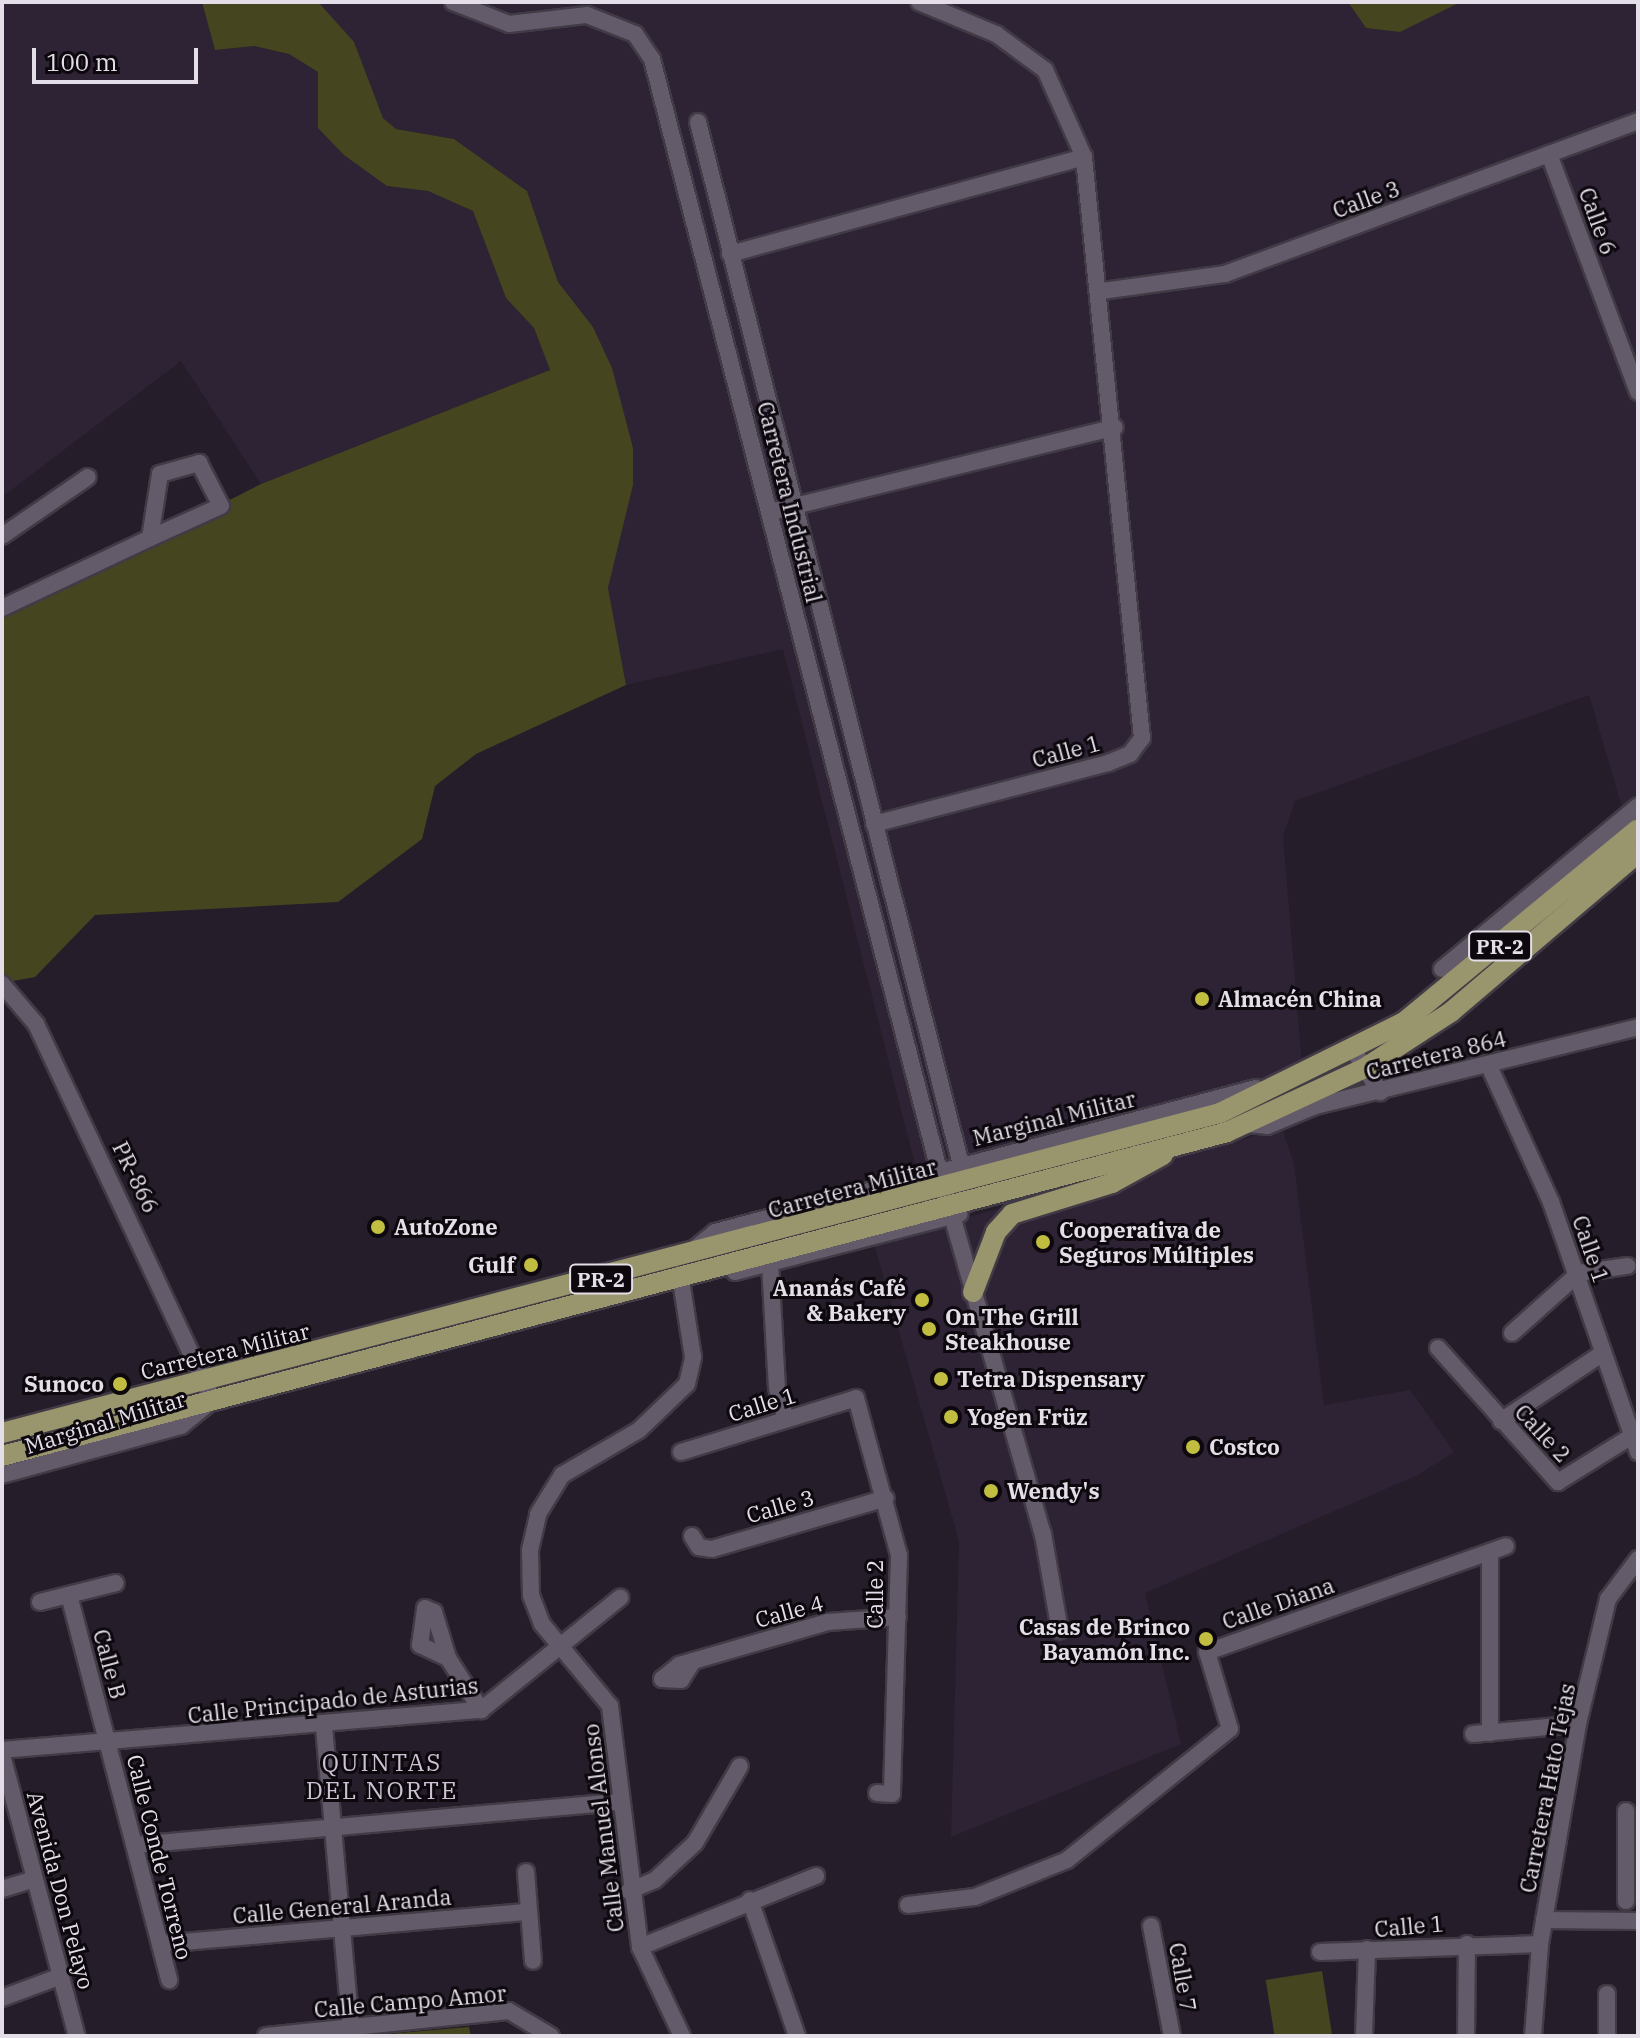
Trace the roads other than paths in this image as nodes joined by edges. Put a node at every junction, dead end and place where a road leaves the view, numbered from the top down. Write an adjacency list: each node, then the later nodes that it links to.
1 (453, 2): 13 (street, Carretera Industrial)
2 (919, 2): 6 (street, Calle 1)
3 (1638, 121): 5 (street, Calle 3)
4 (698, 122): 7 (street)
5 (1549, 154): 8 (street, Calle 3); 9 (street, Calle 6)
6 (1084, 157): 7 (street); 8 (street, Calle 1)
7 (730, 254): 12 (street)
8 (1102, 291): 10 (street, Calle 1)
9 (1638, 392)
10 (1115, 427): 12 (street); 18 (street, Calle 1)
11 (88, 477): 14 (street)
12 (794, 506): 13 (street); 18 (street)
13 (770, 512): 33 (street, Carretera Industrial)
14 (2, 536)
15 (150, 538): 15 (street); 16 (street)
16 (2, 608)
17 (1638, 806): 21 (street)
18 (874, 824): 32 (street)
19 (1638, 829): 22 (main road, Carretera Militar / PR-2)
20 (1638, 853): 26 (main road, Carretera Militar / PR-2)
21 (1491, 928): 22 (street); 23 (street)
22 (1493, 952): 26 (main road, Carretera Militar / PR-2)
23 (1442, 969)
24 (2, 984): 44 (street, PR-866 / PR-866)
25 (1638, 1027): 27 (street, Carretera 864)
26 (1360, 1059): 28 (main road, Carretera Militar / PR-2); 29 (street); 30 (main road, Carretera Militar / PR-2)
27 (1489, 1066): 29 (street, Carretera 864); 39 (street, Calle 1)
28 (1312, 1073): 32 (street, Marginal Militar); 33 (main road, Carretera Militar / PR-2)
29 (1380, 1092): 30 (street, Carretera 864)
30 (1246, 1124): 31 (main road, Carretera Militar / PR-2)
31 (1174, 1146): 33 (main road, Carretera Militar / PR-2); 40 (main road)
32 (961, 1165): 33 (street, Marginal Militar)
33 (946, 1196): 34 (street, Marginal Militar); 35 (street, Carretera Industrial); 37 (main road, Carretera Militar / PR-2); 37 (street, Marginal Militar)
34 (907, 1230): 35 (street); 36 (street, Marginal Militar)
35 (961, 1250): 40 (street, Carretera Industrial)
36 (770, 1263): 37 (street, Marginal Militar); 46 (street)
37 (683, 1265): 44 (main road, Carretera Militar / PR-2); 63 (street, Calle Manuel Alonso)
38 (1627, 1266): 39 (street)
39 (1576, 1276): 41 (street); 43 (street, Calle 1)
40 (973, 1292): 62 (street, Carretera Industrial)
41 (1512, 1333)
42 (1438, 1348): 47 (street, Calle 2)
43 (1603, 1353): 47 (street); 49 (street, Calle 1)
44 (209, 1390): 48 (main road, Carretera Militar / PR-2); 52 (main road, Carretera Militar / PR-2); 53 (street, Marginal Militar)
45 (856, 1398): 46 (street, Calle 1); 54 (street, Calle 2)
46 (786, 1419): 50 (street, Calle 1)
47 (1501, 1421): 49 (street, Calle 2)
48 (2, 1433)
49 (1632, 1436): 51 (street, Calle 1)
50 (681, 1452)
51 (1638, 1452)
52 (2, 1456)
53 (2, 1475)
54 (886, 1498): 55 (street, Calle 3); 61 (street, Calle 2)
55 (692, 1536)
56 (1638, 1559): 67 (street, Carretera Hato Tejas)
57 (116, 1583): 58 (street)
58 (69, 1595): 60 (street); 71 (street, Calle B)
59 (620, 1598): 63 (street, Calle Principado de Asturias)
60 (40, 1602)
61 (898, 1617): 65 (street, Calle 4); 74 (street, Calle 2)
62 (1060, 1631)
63 (562, 1648): 66 (street, Calle Principado de Asturias); 75 (street, Calle Manuel Alonso)
64 (448, 1658): 66 (street)
65 (693, 1661)
66 (481, 1710): 68 (street, Calle Principado de Asturias)
67 (1578, 1724): 69 (street); 89 (street, Carretera Hato Tejas)
68 (324, 1727): 71 (street, Calle Principado de Asturias); 77 (street)
69 (1490, 1733): 70 (street); 87 (street, Calle Diana)
70 (1473, 1734)
71 (108, 1744): 72 (street, Calle Principado de Asturias); 78 (street, Calle Conde Torreno)
72 (2, 1753): 82 (street, Avenida Don Pelayo)
73 (740, 1766): 84 (street)
74 (885, 1794)
75 (621, 1802): 77 (street); 84 (street, Calle Manuel Alonso)
76 (1626, 1811): 79 (street)
77 (333, 1828): 78 (street); 92 (street)
78 (135, 1845): 93 (street, Calle Conde Torreno)
79 (1632, 1852): 86 (street)
80 (526, 1872): 88 (street)
81 (816, 1876): 85 (street)
82 (35, 1879): 83 (street); 100 (street, Avenida Don Pelayo)
83 (2, 1889)
84 (629, 1891): 96 (street, Calle Manuel Alonso)
85 (750, 1900): 96 (street); 109 (street)
86 (1626, 1901)
87 (908, 1905)
88 (529, 1912): 92 (street, Calle General Aranda); 99 (street)
89 (1544, 1920): 90 (street); 95 (street, Carretera Hato Tejas)
90 (1638, 1921)
91 (1151, 1926): 110 (street, Calle 7)
92 (342, 1928): 93 (street, Calle General Aranda); 104 (street)
93 (160, 1944): 101 (street, Calle Conde Torreno)
94 (1467, 1944): 95 (street, Calle 1); 97 (street, Calle 1); 112 (street)
95 (1540, 1944): 113 (street, Carretera Hato Tejas)
96 (640, 1947): 108 (street, Calle Manuel Alonso)
97 (1367, 1949): 98 (street); 111 (street, Calle 1)
98 (1320, 1952)
99 (532, 1961)
100 (61, 1976): 103 (street); 105 (street, Avenida Don Pelayo)
101 (169, 1980)
102 (1607, 1994): 114 (street)
103 (2, 1998)
104 (351, 2028): 106 (street, Calle Campo Amor); 107 (street, Calle Campo Amor)
105 (77, 2036)
106 (266, 2036)
107 (551, 2036)
108 (682, 2036)
109 (797, 2036)
110 (1172, 2036)
111 (1364, 2036)
112 (1466, 2036)
113 (1533, 2036)
114 (1607, 2036)

